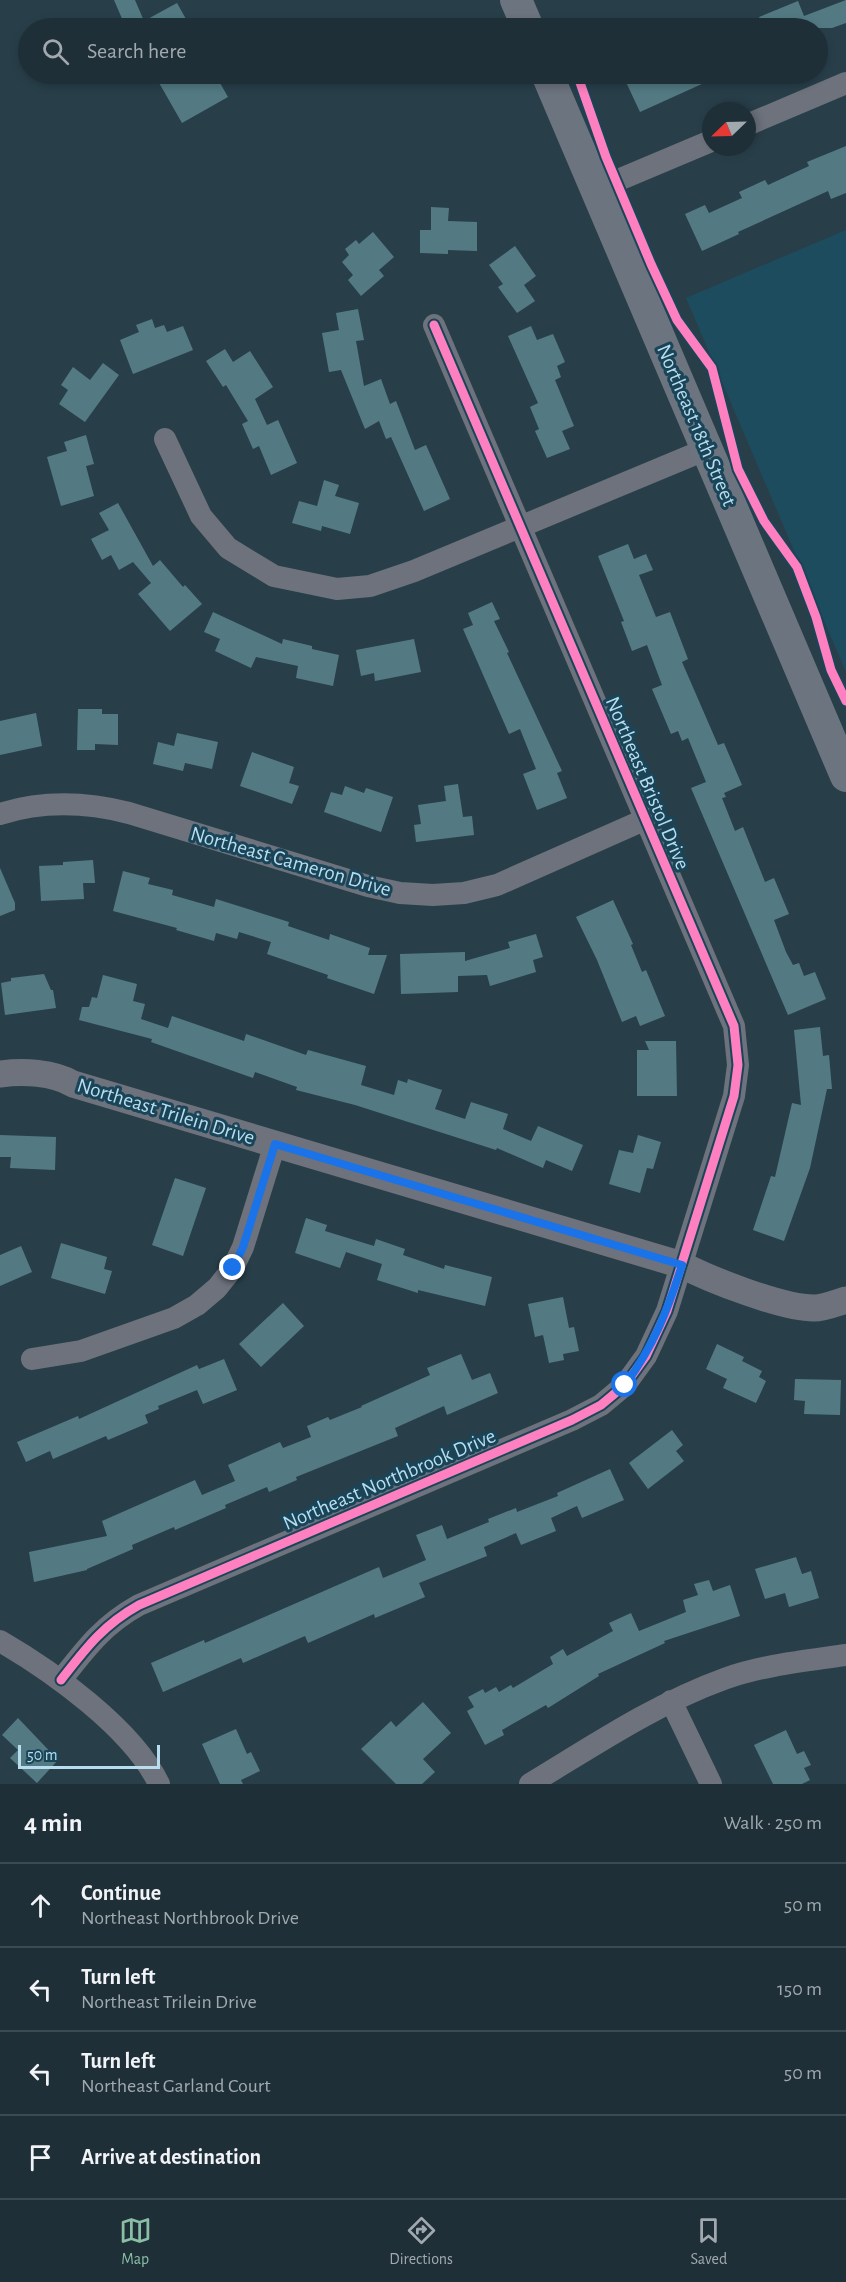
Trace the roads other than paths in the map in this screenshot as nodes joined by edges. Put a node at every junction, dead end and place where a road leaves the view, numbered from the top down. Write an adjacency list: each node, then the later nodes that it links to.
1 (516, 0): 2 (main road)
2 (524, 18)
3 (846, 83): 5 (street)
4 (551, 84): 7 (main road, Northeast 18th Street)
5 (756, 121)
6 (702, 145): 7 (street)
7 (597, 189): 10 (main road, Northeast 18th Street)
8 (434, 326): 11 (street, Northeast Bristol Drive)
9 (165, 439): 11 (street)
10 (707, 449): 11 (street); 12 (main road, Northeast 18th Street)
11 (520, 528): 14 (street, Northeast Bristol Drive)
12 (846, 776)
13 (0, 814): 14 (street, Northeast Cameron Drive)
14 (644, 819): 17 (street, Northeast Bristol Drive)
15 (0, 1074): 16 (street, Northeast Trilein Drive)
16 (275, 1144): 17 (street, Northeast Trilein Drive); 19 (street)
17 (682, 1265): 18 (street, Northeast Trilein Drive); 22 (street, Northeast Northbrook Drive)
18 (846, 1300)
19 (32, 1359)
20 (0, 1641): 22 (street)
21 (846, 1655): 23 (street)
22 (61, 1680): 24 (street)
23 (671, 1701): 25 (street); 26 (street)
24 (159, 1784)
25 (530, 1784)
26 (711, 1784)

